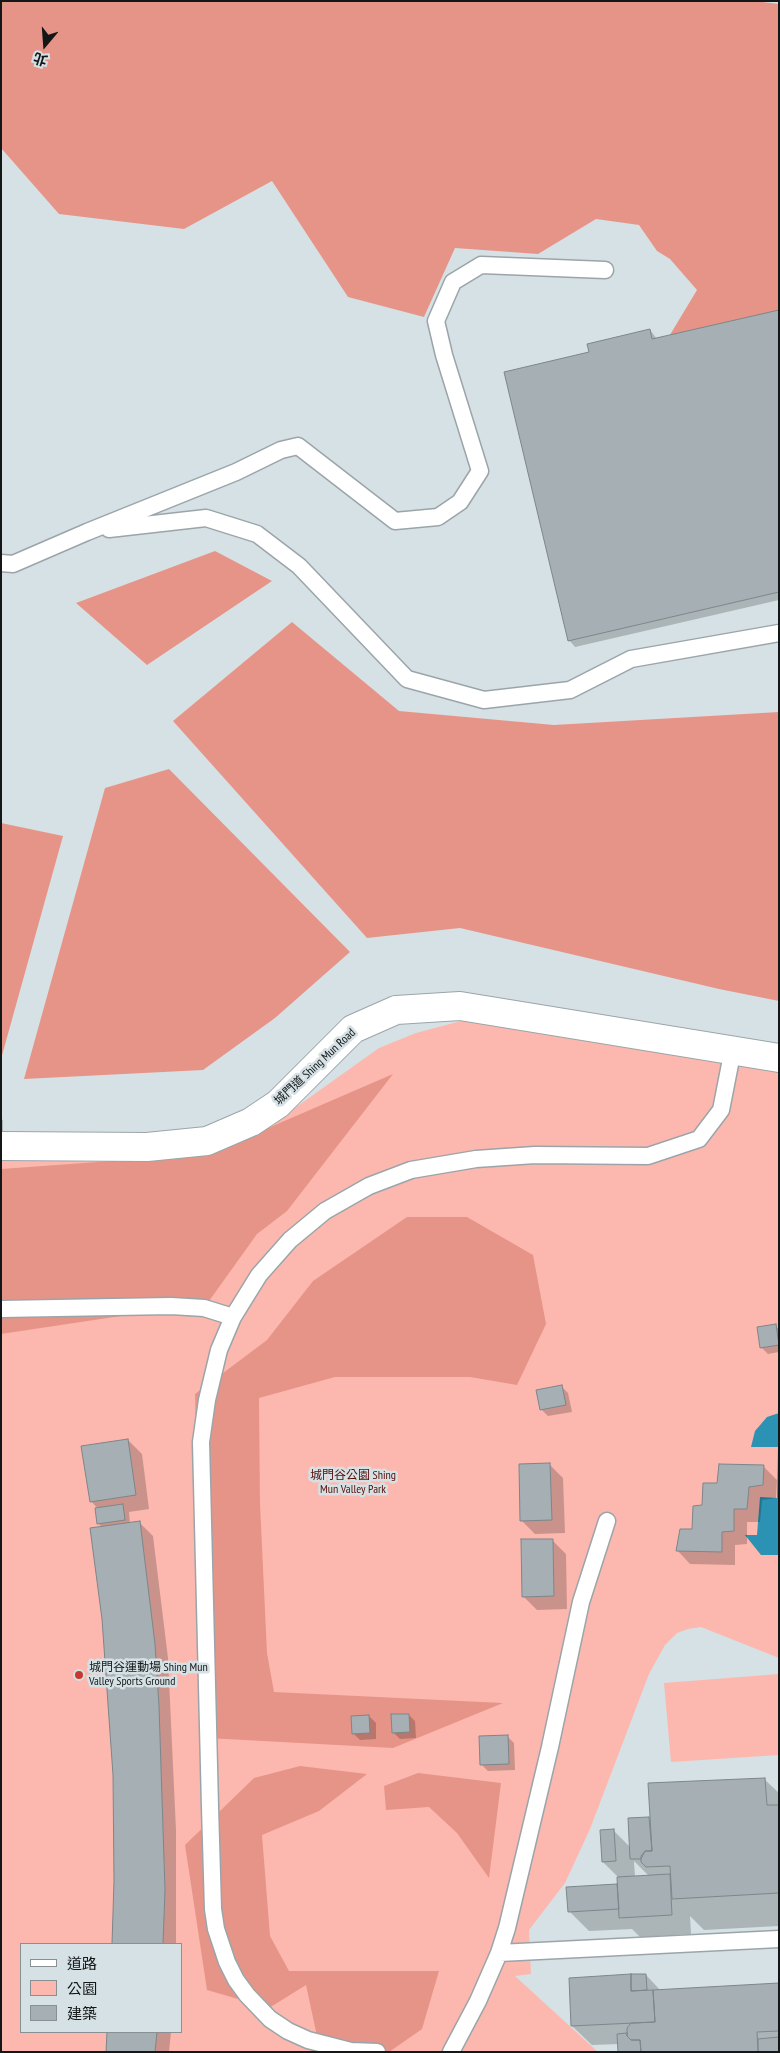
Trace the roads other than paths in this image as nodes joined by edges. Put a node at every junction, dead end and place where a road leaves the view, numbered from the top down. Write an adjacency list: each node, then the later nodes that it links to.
1 (605, 270): 2 (lane)
2 (87, 532): 3 (lane); 4 (lane)
3 (1, 563)
4 (779, 633)
5 (733, 1049): 6 (street, 城門道 Shing Mun Road); 7 (street, 城門道 Shing Mun Road); 9 (lane)
6 (779, 1058)
7 (1, 1146)
8 (1, 1308): 9 (lane)
9 (234, 1317): 13 (lane)
10 (607, 1521): 12 (lane)
11 (779, 1939): 12 (lane)
12 (499, 1953): 14 (lane)
13 (378, 2052)
14 (451, 2052)

